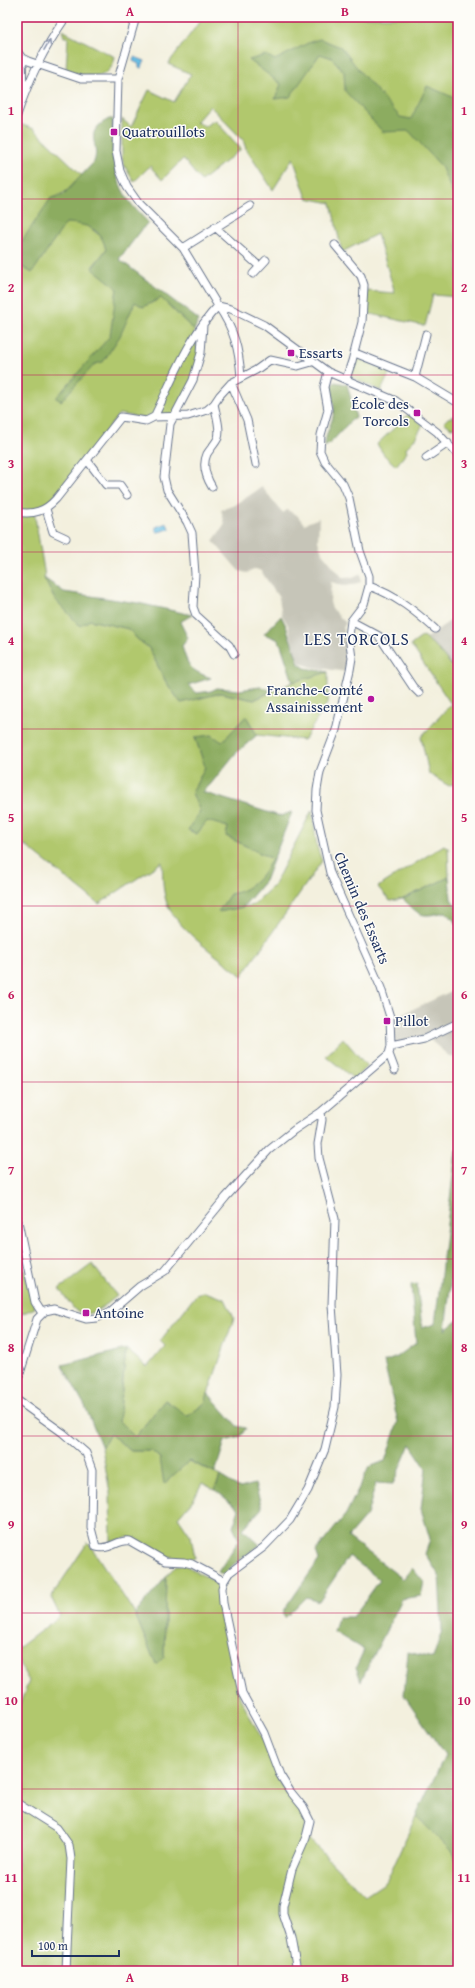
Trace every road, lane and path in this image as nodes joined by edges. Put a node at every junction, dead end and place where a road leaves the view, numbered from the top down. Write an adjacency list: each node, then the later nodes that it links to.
1 (66, 17): 5 (street, one-way to 1)
2 (136, 17): 6 (street)
3 (17, 51): 4 (street)
4 (22, 58): 5 (street); 7 (street)
5 (36, 64): 6 (street); 7 (street)
6 (118, 78): 12 (street)
7 (24, 93): 8 (street)
8 (17, 115)
9 (250, 206): 10 (street)
10 (215, 227): 12 (street); 14 (street)
11 (335, 245): 19 (street)
12 (183, 248): 16 (street)
13 (266, 260): 14 (street)
14 (259, 266): 15 (street)
15 (253, 274)
16 (218, 306): 17 (street); 20 (street); 22 (street)
17 (203, 325): 28 (street); 29 (street)
18 (426, 334): 23 (street)
19 (355, 353): 23 (street); 24 (street)
20 (312, 362): 21 (street); 22 (street)
21 (328, 372): 24 (street); 40 (street)
22 (241, 377): 25 (street)
23 (415, 377): 26 (street)
24 (346, 379): 30 (street)
25 (231, 383): 27 (street); 34 (street)
26 (455, 401)
27 (214, 404): 28 (street); 35 (street)
28 (175, 415): 29 (street); 43 (street)
29 (154, 417): 33 (street)
30 (448, 443): 31 (street); 32 (street)
31 (458, 455)
32 (426, 458)
33 (87, 460): 36 (street); 37 (street)
34 (256, 464)
35 (212, 487)
36 (127, 495)
37 (46, 509): 38 (street); 39 (street)
38 (17, 512)
39 (66, 538)
40 (369, 586): 41 (street); 42 (street)
41 (351, 621): 44 (street); 46 (street, Chemin des Essarts)
42 (435, 629)
43 (234, 654)
44 (419, 692)
45 (458, 1023): 46 (street)
46 (391, 1046): 47 (street, Chemin des Essarts)
47 (389, 1054): 48 (street); 49 (street)
48 (395, 1070)
49 (321, 1112): 51 (street); 54 (street)
50 (17, 1217): 51 (street)
51 (42, 1313): 52 (street)
52 (17, 1383)
53 (17, 1400): 54 (street)
54 (224, 1581): 57 (street)
55 (17, 1803): 56 (street)
56 (66, 1971)
57 (297, 1971)

